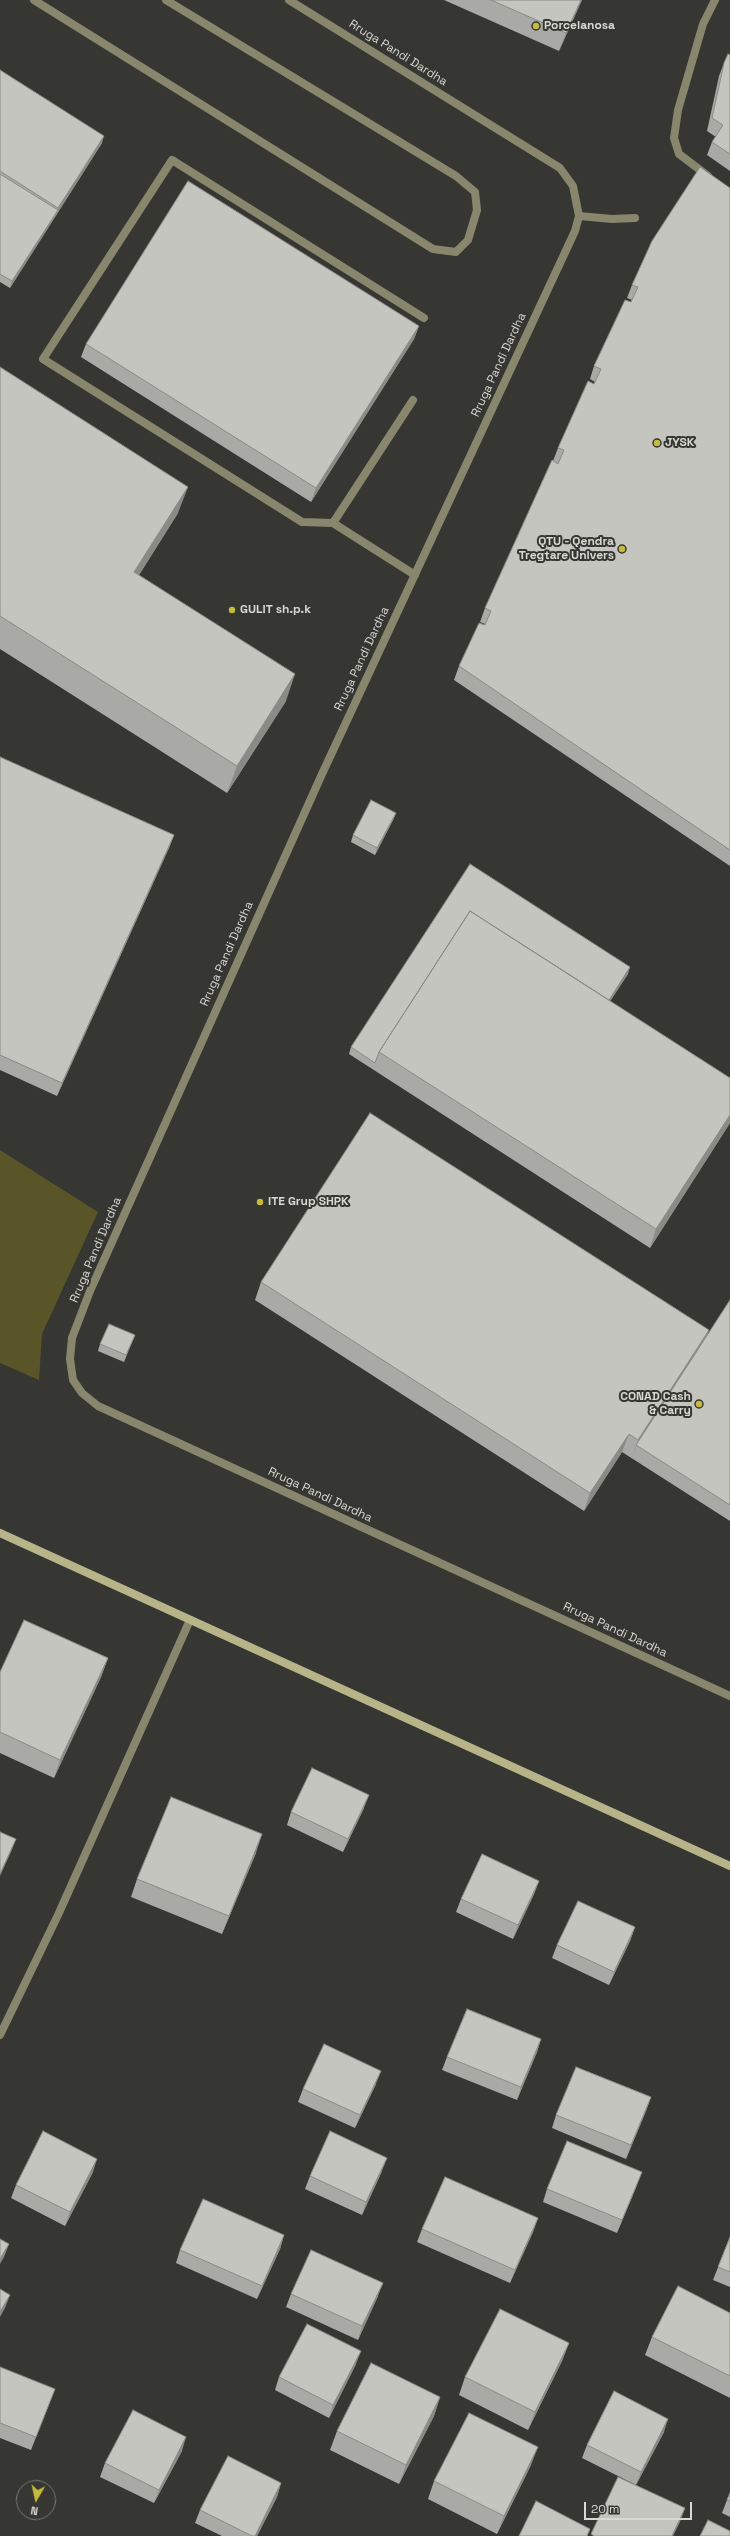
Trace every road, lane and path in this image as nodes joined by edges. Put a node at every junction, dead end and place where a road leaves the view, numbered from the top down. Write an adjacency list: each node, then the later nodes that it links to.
1 (34, 0): 2 (street)
2 (166, 0)
3 (289, 0): 6 (street, Rruga Pandi Dardha)
4 (715, 0): 5 (street)
5 (717, 182)
6 (579, 216): 7 (street); 11 (street, Rruga Pandi Dardha)
7 (635, 218)
8 (424, 318): 10 (street)
9 (413, 400): 10 (street)
10 (333, 523): 11 (street)
11 (414, 575): 14 (street, Rruga Pandi Dardha)
12 (0, 1533): 13 (street)
13 (190, 1620): 15 (street); 16 (street)
14 (730, 1696)
15 (730, 1866)
16 (0, 2035)

